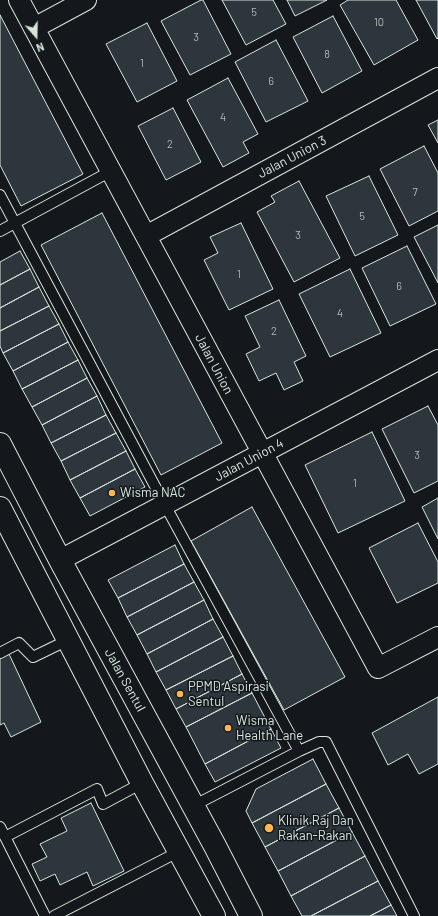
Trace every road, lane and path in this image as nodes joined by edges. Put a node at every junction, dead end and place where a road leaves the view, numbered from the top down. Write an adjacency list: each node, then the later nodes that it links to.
1 (19, 0): 3 (street, Jalan Union)
2 (86, 0): 3 (street)
3 (34, 28): 5 (street, Jalan Union)
4 (438, 78): 9 (street, Jalan Union 3)
5 (111, 171): 7 (lane); 9 (street, Jalan Union)
6 (0, 195): 7 (lane)
7 (14, 223): 8 (lane); 13 (lane)
8 (0, 231)
9 (146, 236): 12 (street, Jalan Union)
10 (438, 360): 12 (street, Jalan Union 4)
11 (0, 444): 15 (main road, Jalan Sentul)
12 (262, 453): 13 (street, Jalan Union 4); 16 (street, Jalan Union)
13 (164, 505): 15 (street, Jalan Union 4); 19 (lane)
14 (0, 508): 17 (main road)
15 (60, 560): 21 (main road, Jalan Sentul)
16 (438, 638)
17 (68, 640): 18 (lane); 20 (main road)
18 (0, 653)
19 (299, 751): 21 (lane); 29 (lane)
20 (142, 783): 23 (lane); 24 (main road)
21 (193, 806): 28 (main road, Jalan Sentul)
22 (0, 827): 23 (lane)
23 (5, 837): 25 (lane)
24 (180, 851): 26 (lane); 27 (main road)
25 (45, 916)
26 (54, 916)
27 (214, 916)
28 (251, 916)
29 (414, 916)

